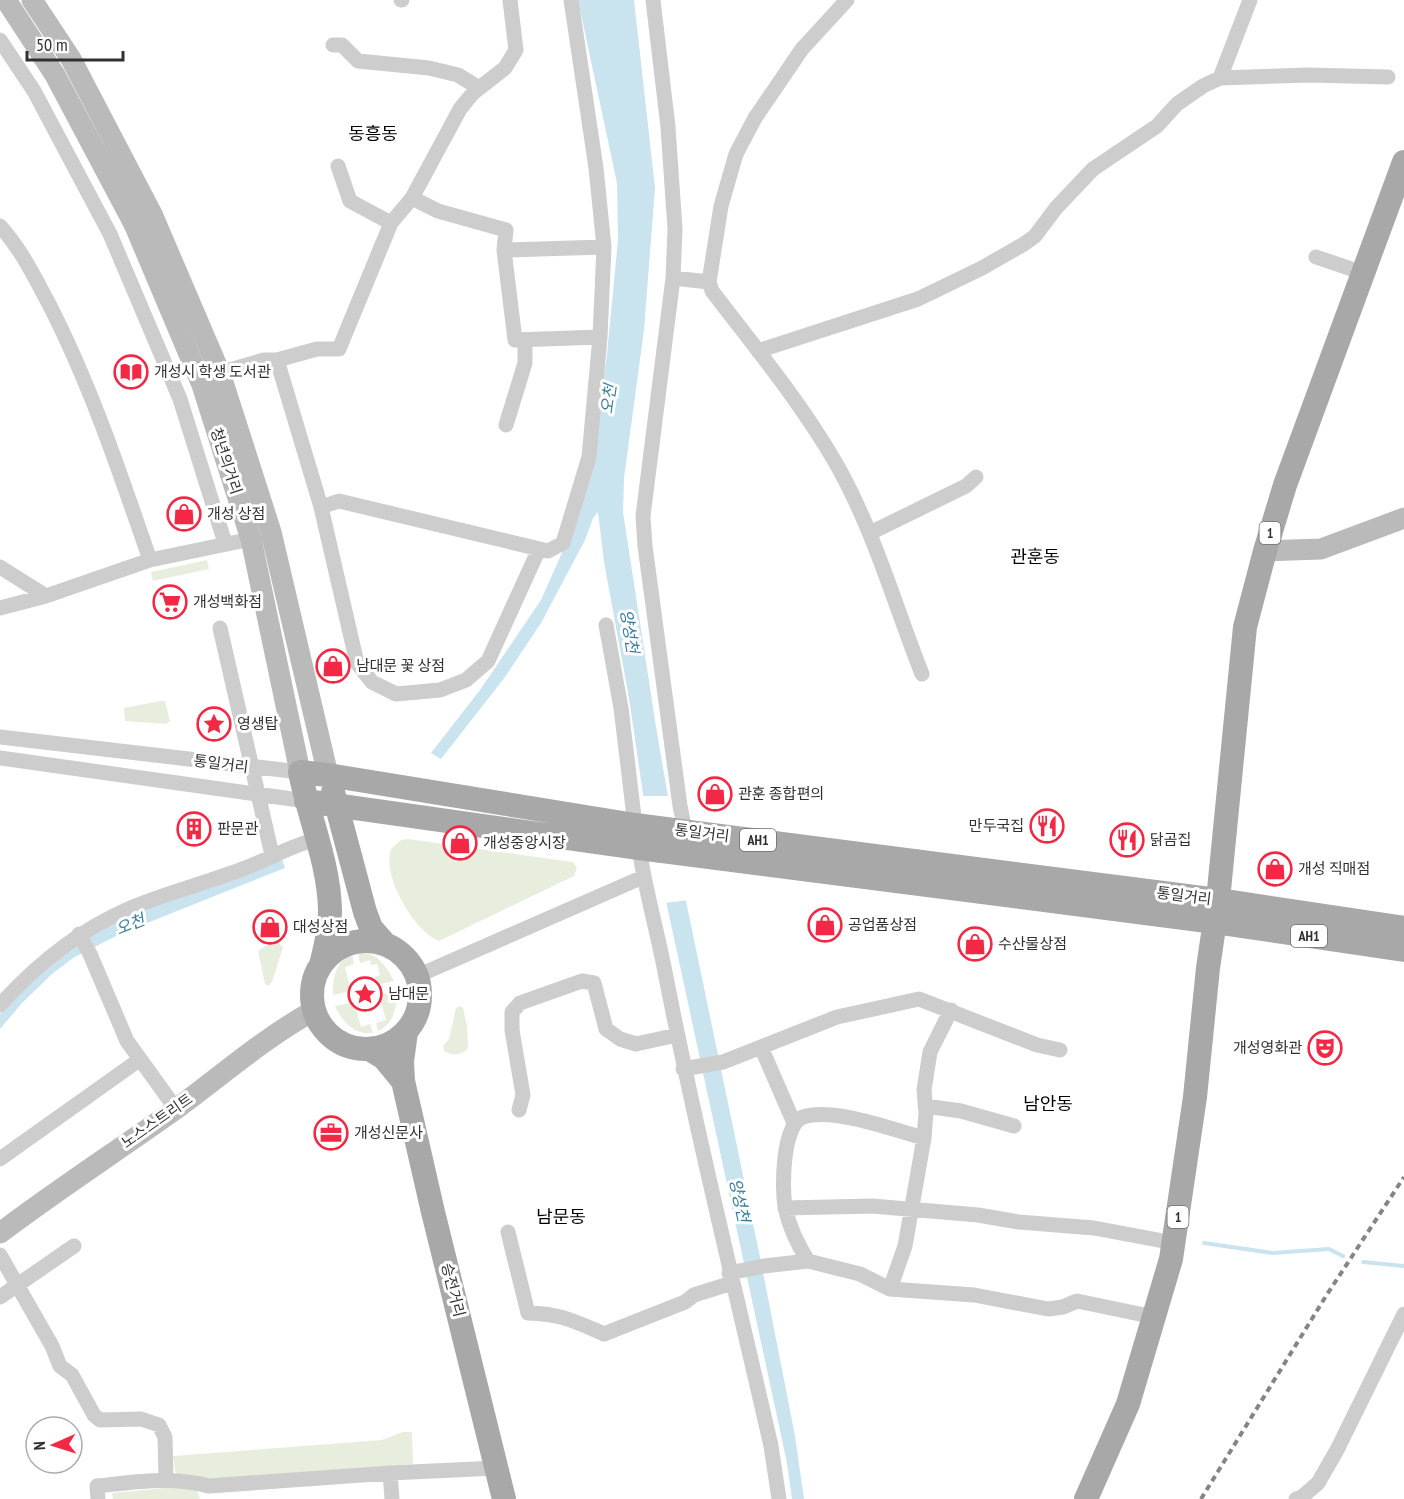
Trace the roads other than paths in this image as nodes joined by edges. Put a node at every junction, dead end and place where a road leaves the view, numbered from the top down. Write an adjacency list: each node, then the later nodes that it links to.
1 (6, 0): 34 (main road, 청년의거리)
2 (32, 0): 28 (main road, 청년의거리)
3 (510, 0): 12 (street)
4 (571, 0): 18 (street)
5 (653, 0): 22 (street)
6 (847, 0): 23 (street)
7 (1250, 0): 11 (street)
8 (0, 40): 35 (street)
9 (333, 45): 12 (street)
10 (1388, 77): 11 (street)
11 (1220, 78): 26 (street)
12 (479, 88): 15 (street)
13 (1404, 162): 21 (main road, 1)
14 (338, 166): 16 (street)
15 (412, 198): 16 (street); 19 (street)
16 (391, 223): 27 (street)
17 (0, 226): 38 (street)
18 (604, 247): 19 (street); 24 (street)
19 (504, 250): 25 (street)
20 (1316, 257): 21 (street)
21 (1363, 273): 37 (main road, 1)
22 (674, 278): 23 (street); 53 (street)
23 (709, 282): 26 (street)
24 (600, 337): 25 (street); 36 (street)
25 (525, 340): 29 (street)
26 (758, 351): 33 (street)
27 (277, 360): 28 (street); 31 (street)
28 (219, 373): 49 (main road, 청년의거리)
29 (506, 425)
30 (976, 477): 33 (street)
31 (321, 507): 36 (street); 36 (street)
32 (1404, 518): 37 (main road)
33 (870, 533): 44 (street)
34 (250, 539): 35 (street); 48 (main road, 청년의거리)
35 (225, 543): 38 (street)
36 (539, 549)
37 (1264, 551): 58 (main road, 1)
38 (150, 560): 40 (street)
39 (0, 567): 40 (street)
40 (46, 596): 41 (street)
41 (0, 608)
42 (606, 625): 54 (street)
43 (220, 628): 47 (street)
44 (922, 674)
45 (0, 736): 47 (street, 통일거리)
46 (0, 758): 50 (street, 통일거리)
47 (251, 767): 48 (street, 통일거리); 50 (street)
48 (300, 772): 49 (main road, 통일거리 / AH1); 51 (main road, 청년의거리)
49 (328, 775): 52 (main road, 청년의거리); 54 (main road, 통일거리 / AH1)
50 (258, 794): 51 (street, 통일거리); 56 (street)
51 (306, 801): 52 (main road, 통일거리 / AH1); 55 (main road, 청년의거리)
52 (337, 805): 54 (main road, 통일거리 / AH1); 61 (main road, 청년의거리)
53 (685, 830): 54 (main road, 통일거리 / AH1); 58 (main road, 통일거리 / AH1)
54 (637, 836): 57 (street); 58 (main road, 통일거리 / AH1)
55 (318, 839): 56 (street); 63 (main road, 청년의거리)
56 (272, 855): 60 (street)
57 (643, 877): 64 (street); 69 (street)
58 (1216, 911): 59 (main road, 통일거리 / AH1); 62 (main road, 통일거리 / AH1); 87 (main road, 1)
59 (1404, 928)
60 (80, 936): 65 (street); 73 (street)
61 (385, 944): 63 (main road); 64 (main road)
62 (1404, 950)
63 (322, 962): 67 (main road)
64 (417, 976): 68 (main road)
65 (0, 1005)
66 (951, 1010): 70 (street); 72 (street); 76 (street)
67 (313, 1011): 71 (main road); 77 (main road, 노스스트리트)
68 (406, 1032): 71 (main road); 75 (main road)
69 (677, 1035): 74 (street); 78 (street)
70 (761, 1047): 74 (street); 79 (street)
71 (371, 1050): 75 (main road)
72 (1060, 1050)
73 (139, 1060): 77 (street); 82 (street)
74 (690, 1068): 91 (street)
75 (403, 1081): 97 (main road, 승전거리)
76 (925, 1106): 80 (street); 81 (street)
77 (176, 1109): 86 (main road, 노스스트리트)
78 (519, 1110)
79 (794, 1123): 81 (street); 83 (street)
80 (1014, 1126)
81 (924, 1138): 84 (street)
82 (0, 1159)
83 (785, 1208): 84 (street); 90 (street)
84 (910, 1209): 87 (street); 93 (street)
85 (508, 1232): 91 (street)
86 (0, 1233)
87 (1174, 1243): 96 (main road, 1)
88 (74, 1246): 92 (street)
89 (0, 1255): 92 (street)
90 (808, 1261): 91 (street); 93 (street)
91 (732, 1276): 104 (street)
92 (18, 1285): 94 (street); 99 (street)
93 (890, 1289): 96 (street)
94 (0, 1297)
95 (1404, 1314): 106 (street)
96 (1154, 1317): 105 (main road, 1)
97 (497, 1468): 98 (street); 103 (main road, 승전거리)
98 (390, 1473): 100 (street); 102 (street)
99 (166, 1479): 100 (street); 101 (street)
100 (210, 1493)
101 (98, 1499)
102 (392, 1499)
103 (504, 1499)
104 (779, 1499)
105 (1086, 1499)
106 (1296, 1499)

